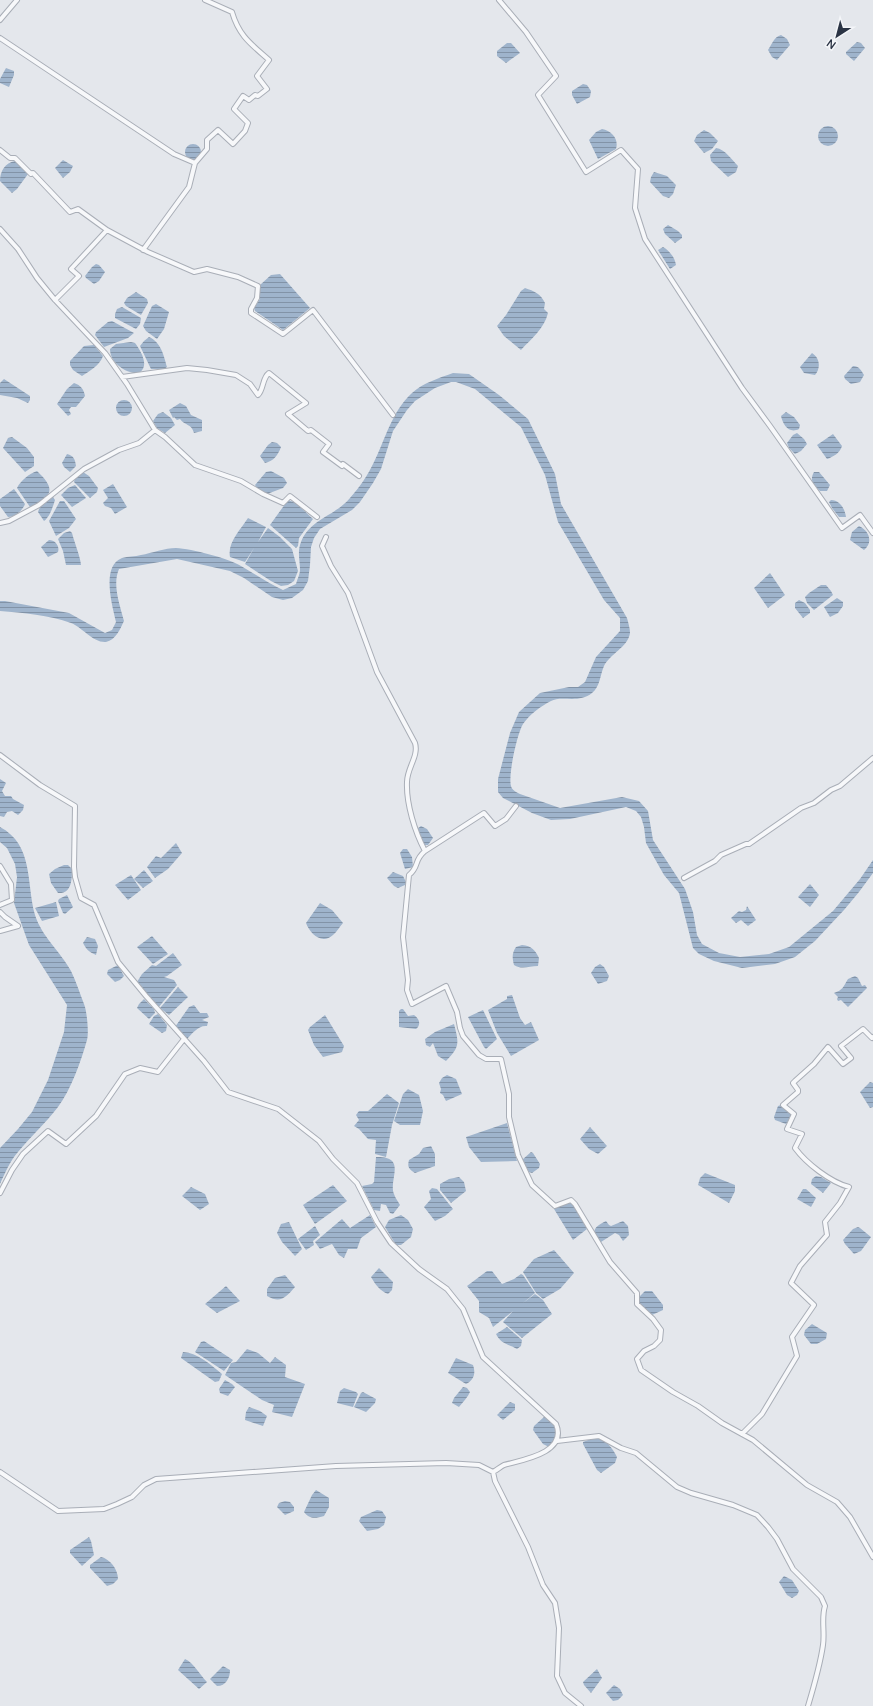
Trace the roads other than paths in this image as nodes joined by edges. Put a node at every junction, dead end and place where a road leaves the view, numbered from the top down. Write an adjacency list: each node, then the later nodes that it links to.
1 (17, 0): 4 (street)
2 (205, 0): 7 (street)
3 (499, 0): 18 (street)
4 (0, 20)
5 (0, 38): 7 (street)
6 (0, 150): 9 (street)
7 (195, 163): 10 (street)
8 (0, 229): 11 (street)
9 (107, 230): 10 (street); 11 (street)
10 (143, 250): 13 (street)
11 (55, 300): 12 (street)
12 (122, 377): 14 (street); 15 (street)
13 (393, 415)
14 (155, 430): 16 (street); 17 (street)
15 (359, 476)
16 (317, 517)
17 (0, 523)
18 (873, 533)
19 (326, 536): 23 (street)
20 (0, 755): 30 (street)
21 (873, 758): 25 (street)
22 (516, 806): 23 (street)
23 (425, 851): 32 (street)
24 (0, 866): 26 (street)
25 (684, 878)
26 (0, 905)
27 (0, 912): 28 (street)
28 (0, 931)
29 (873, 1037): 32 (street)
30 (184, 1039): 31 (street); 33 (street)
31 (0, 1193)
32 (742, 1434): 36 (street)
33 (557, 1441): 35 (street); 38 (street)
34 (0, 1472): 35 (street)
35 (493, 1472): 37 (street)
36 (873, 1557)
37 (581, 1706)
38 (808, 1706)

